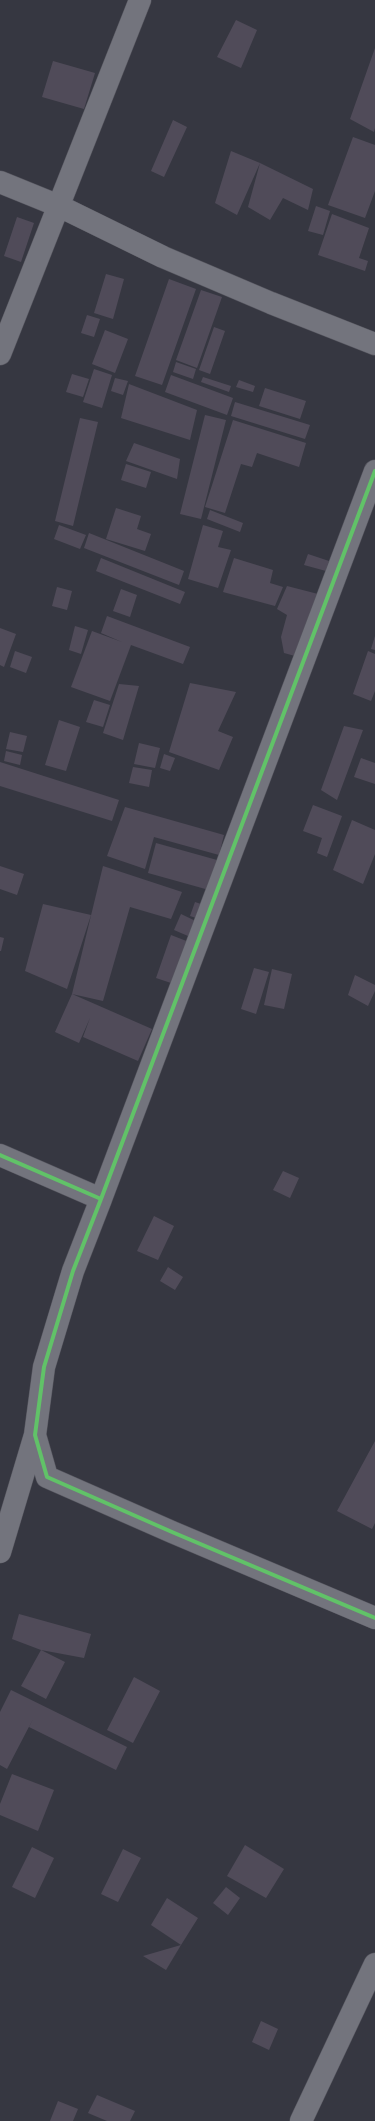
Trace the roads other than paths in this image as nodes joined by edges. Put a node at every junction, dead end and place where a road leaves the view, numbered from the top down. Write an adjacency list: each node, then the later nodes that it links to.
1 (140, 0): 3 (street)
2 (0, 182): 3 (street)
3 (59, 206): 4 (street); 5 (street)
4 (375, 344)
5 (0, 354)
6 (375, 471): 8 (street)
7 (0, 1155): 8 (street)
8 (101, 1199): 9 (street)
9 (35, 1435): 10 (street); 11 (street)
10 (0, 1552)
11 (375, 1618)
12 (375, 1964): 13 (street)
13 (301, 2121)

